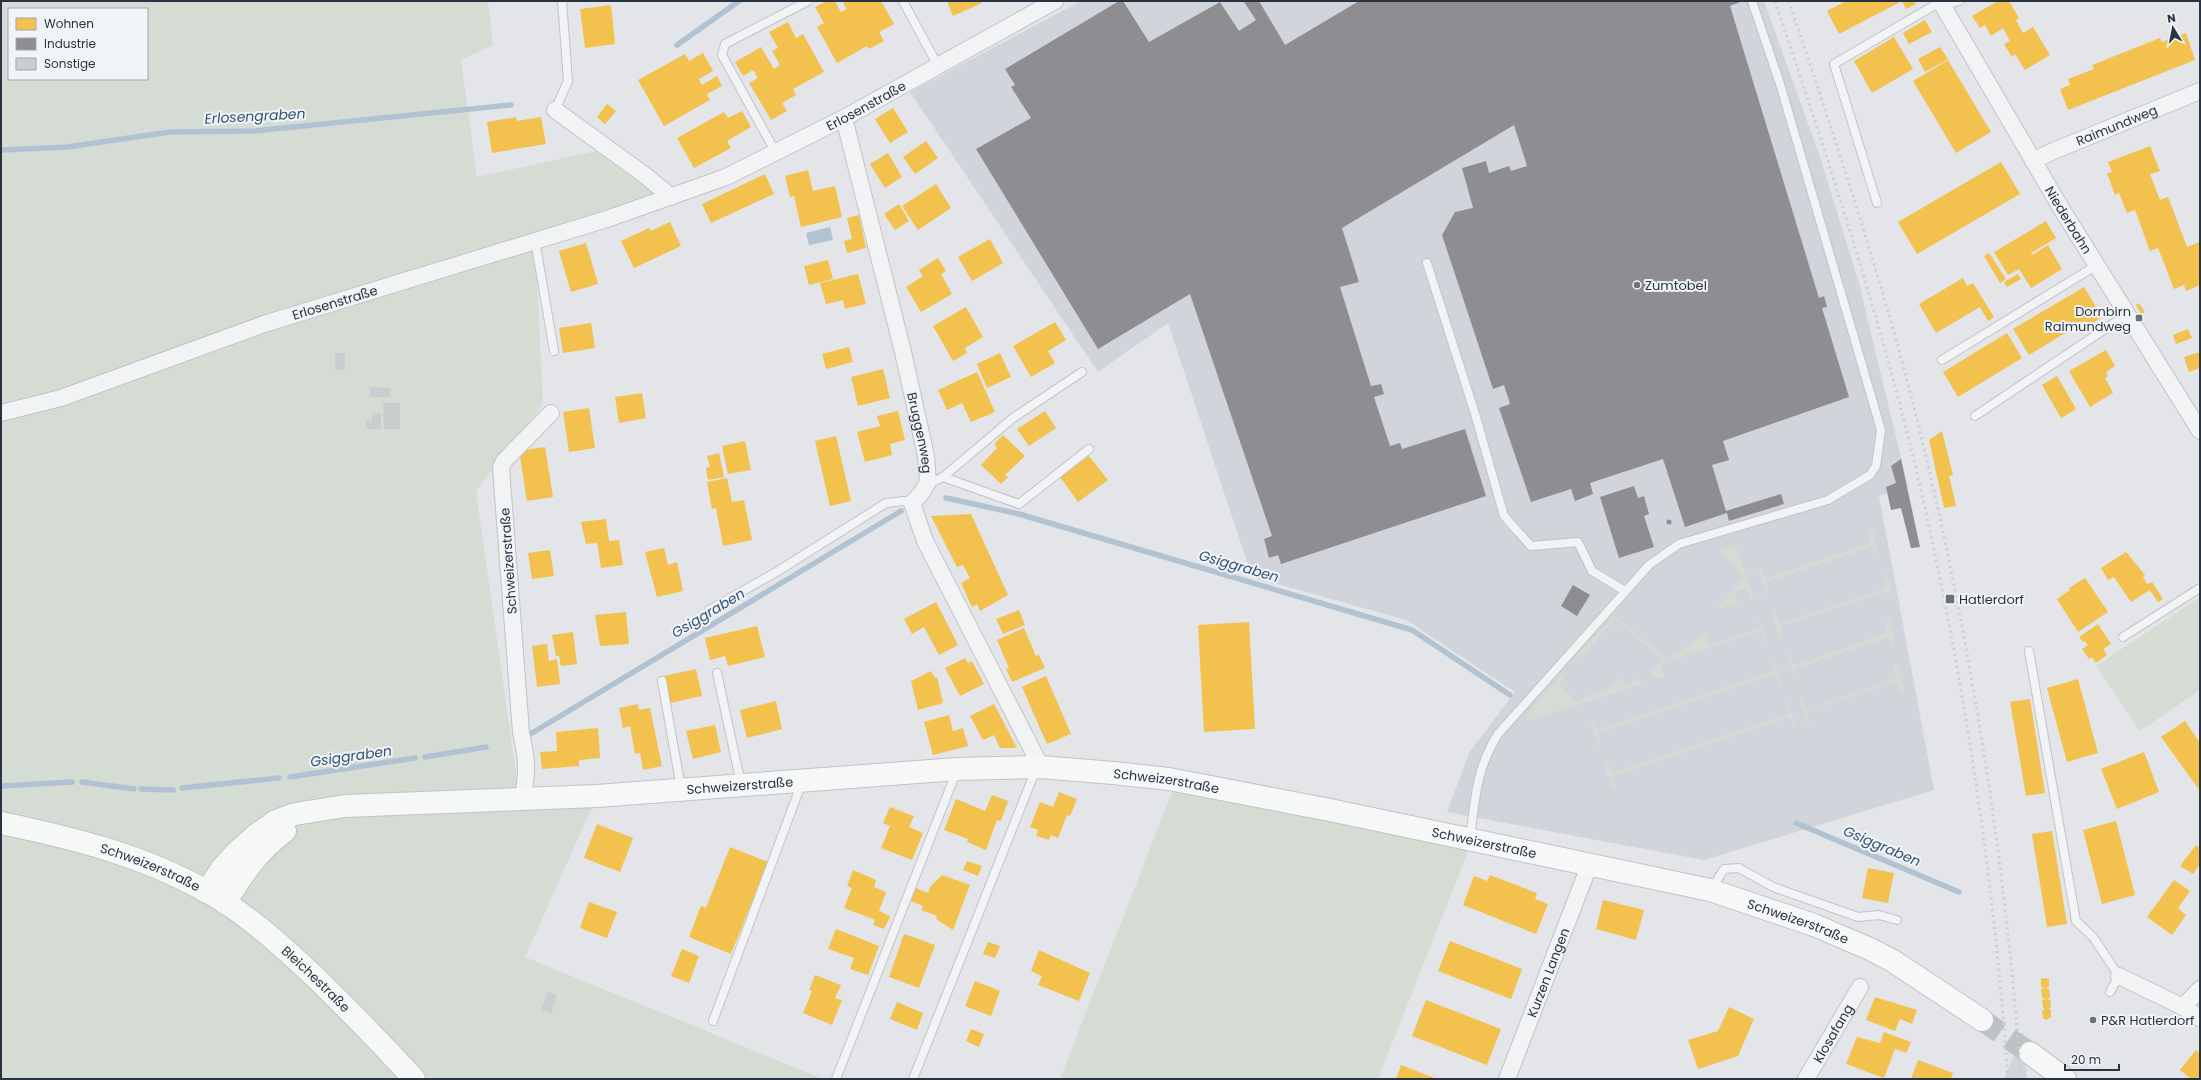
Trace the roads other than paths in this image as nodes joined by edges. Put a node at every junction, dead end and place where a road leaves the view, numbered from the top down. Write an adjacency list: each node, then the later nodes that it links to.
1 (562, 1): 10 (lane)
2 (808, 1): 12 (lane)
3 (903, 1): 8 (lane)
4 (1055, 1): 8 (street, Erlosenstraße)
5 (1752, 1): 31 (lane)
6 (1959, 1): 7 (lane)
7 (1941, 3): 13 (street, Niederbahn); 15 (lane)
8 (938, 66): 11 (street, Erlosenstraße)
9 (2200, 91): 13 (street, Raimundweg)
10 (555, 110): 14 (street)
11 (844, 118): 12 (street, Erlosenstraße); 28 (street, Bruggenweg)
12 (776, 153): 14 (street, Erlosenstraße)
13 (2033, 161): 18 (street, Niederbahn)
14 (671, 197): 16 (street, Erlosenstraße)
15 (1877, 204)
16 (535, 240): 20 (lane); 23 (street, Erlosenstraße)
17 (1427, 263): 31 (lane)
18 (2096, 266): 19 (street, Niederbahn); 21 (lane)
19 (2126, 315): 25 (lane); 26 (street, Niederbahn)
20 (554, 351)
21 (1942, 360)
22 (1082, 372): 28 (lane)
23 (1, 413)
24 (551, 413): 42 (street, Schweizerstraße)
25 (1975, 416)
26 (2200, 431)
27 (1089, 449): 28 (lane)
28 (935, 480): 29 (street, Bruggenweg)
29 (912, 504): 32 (lane); 37 (street)
30 (2200, 588): 33 (lane)
31 (1625, 591): 45 (lane)
32 (709, 610)
33 (2123, 637)
34 (2029, 651): 51 (lane)
35 (717, 673): 40 (lane)
36 (662, 681): 41 (lane)
37 (1039, 768): 38 (street, Schweizerstraße); 45 (street, Schweizerstraße); 62 (lane)
38 (957, 770): 39 (street, Schweizerstraße); 61 (lane)
39 (803, 780): 40 (street, Schweizerstraße); 58 (lane)
40 (741, 784): 41 (street, Schweizerstraße)
41 (681, 789): 42 (street, Schweizerstraße)
42 (522, 800): 43 (street, Schweizerstraße)
43 (317, 811): 48 (street, Schweizerstraße); 49 (street, Schweizerstraße)
44 (1, 823): 48 (street, Schweizerstraße)
45 (1470, 839): 46 (street, Schweizerstraße)
46 (1589, 866): 47 (street, Schweizerstraße); 63 (street, Kurzen Langen)
47 (1710, 890): 50 (lane); 57 (street, Schweizerstraße)
48 (206, 892): 49 (street, Bleichestraße)
49 (225, 903): 60 (street, Bleichestraße)
50 (1897, 920)
51 (2118, 976): 54 (lane); 55 (street)
52 (1860, 987): 64 (street, Klosafang)
53 (2200, 988): 55 (street)
54 (2110, 992)
55 (2183, 1007): 56 (street)
56 (2200, 1018)
57 (1982, 1020)
58 (713, 1022)
59 (2030, 1053): 65 (street)
60 (414, 1079)
61 (836, 1079)
62 (913, 1079)
63 (1507, 1079)
64 (1806, 1079)
65 (2065, 1079)

